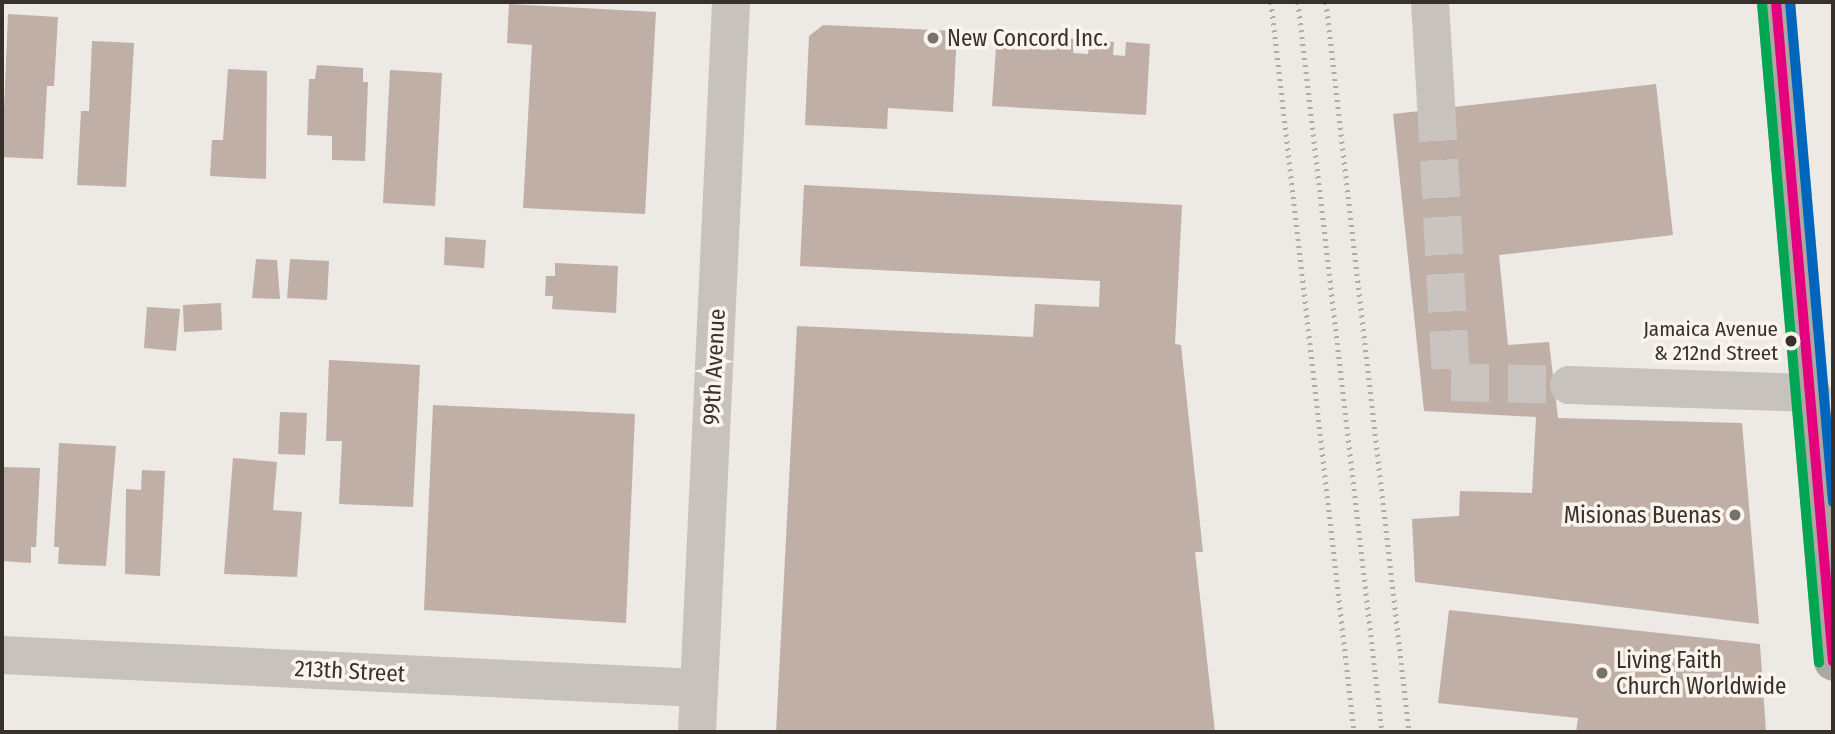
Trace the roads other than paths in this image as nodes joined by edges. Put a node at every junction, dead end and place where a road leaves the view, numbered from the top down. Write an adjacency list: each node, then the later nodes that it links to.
1 (731, 2): 10 (street, 99th Avenue)
2 (1430, 2): 4 (street)
3 (1776, 2): 5 (main road)
4 (1436, 103)
5 (1819, 305): 7 (main road)
6 (1569, 385): 7 (street)
7 (1812, 393): 9 (main road)
8 (2, 655): 10 (street, 213th Street)
9 (1833, 662)
10 (699, 688): 11 (street, 99th Avenue)
11 (697, 732)

